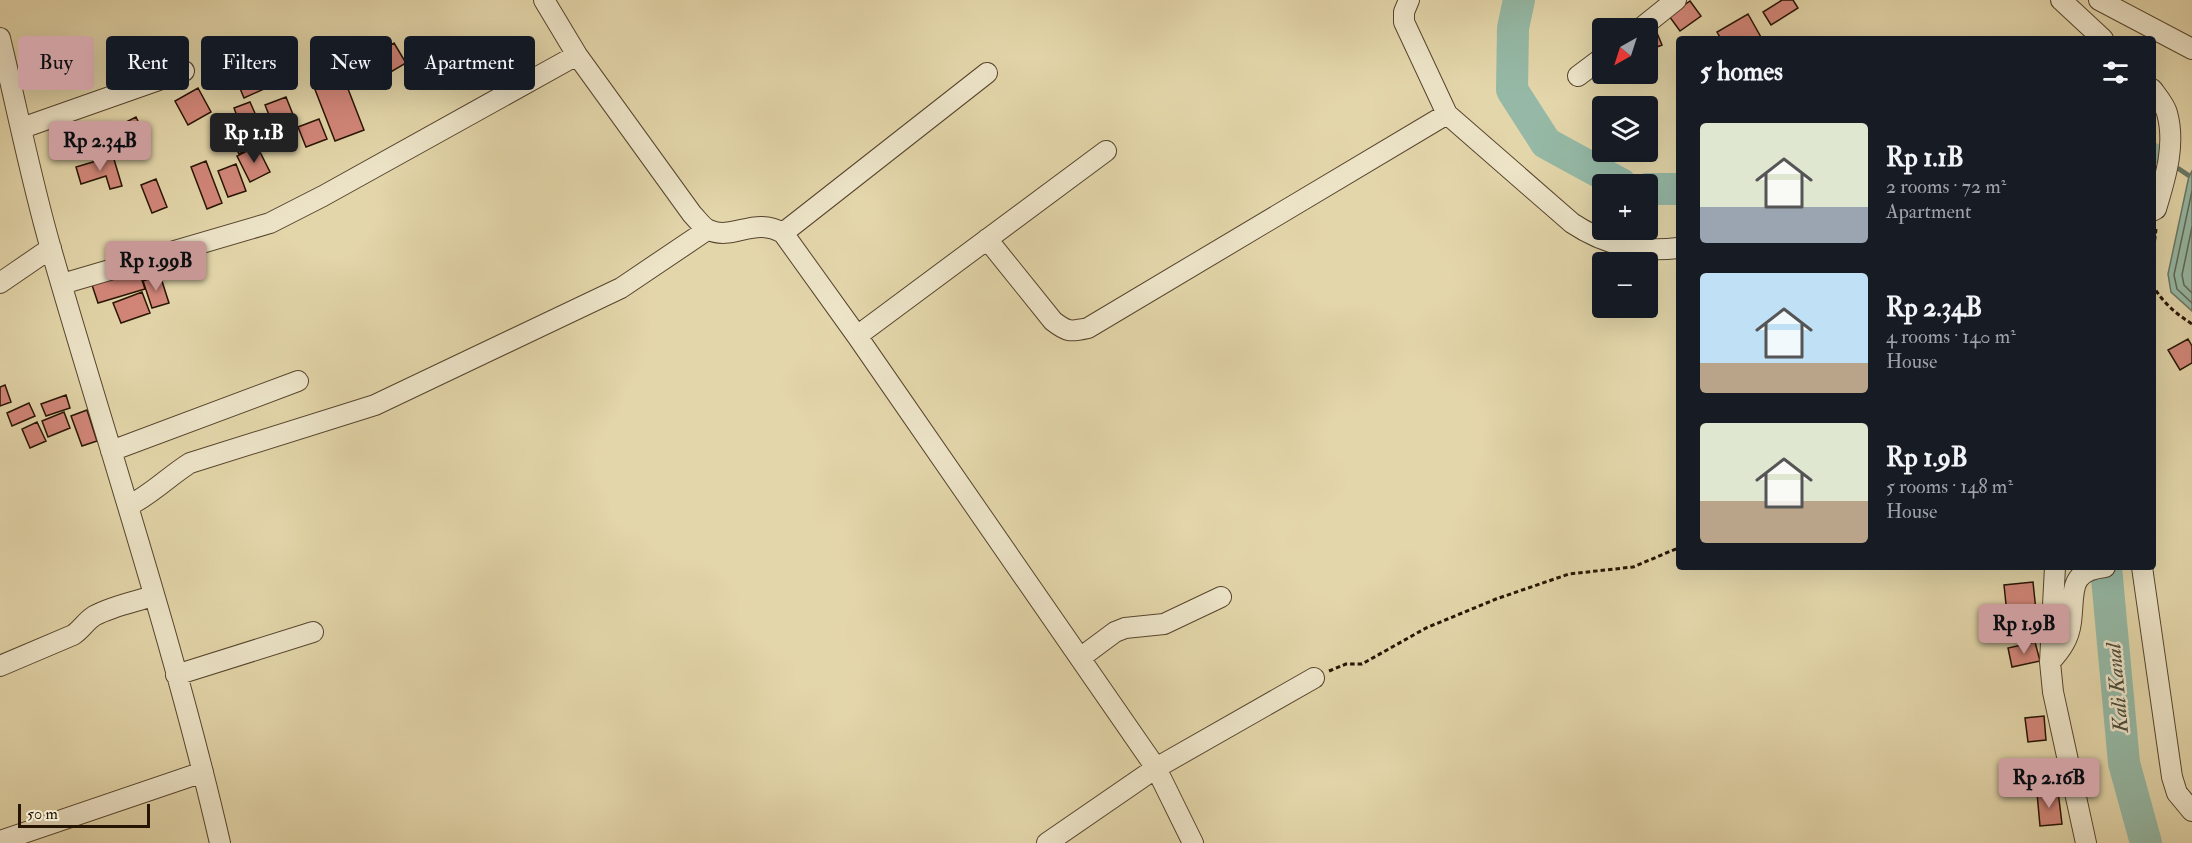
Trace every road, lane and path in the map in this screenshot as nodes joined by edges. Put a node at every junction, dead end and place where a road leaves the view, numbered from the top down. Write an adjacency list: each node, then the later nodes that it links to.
1 (544, 0): 10 (street)
2 (1409, 0): 16 (street)
3 (1676, 0): 6 (street)
4 (2061, 0): 7 (street)
5 (2099, 0): 9 (street)
6 (1654, 18)
7 (2100, 36)
8 (0, 38): 17 (street)
9 (2192, 49)
10 (577, 55): 20 (street); 26 (street)
11 (1592, 66): 13 (street)
12 (987, 74): 21 (street)
13 (1578, 76)
14 (132, 90): 17 (street)
15 (2156, 95): 19 (street)
16 (1447, 114): 22 (street); 24 (street)
17 (22, 128): 23 (street)
18 (1106, 151): 22 (street)
19 (2156, 204)
20 (707, 230): 21 (street); 32 (street)
21 (783, 233): 29 (street)
22 (987, 239): 29 (street)
23 (51, 248): 25 (street); 26 (street)
24 (1676, 248)
25 (0, 283)
26 (62, 284): 31 (street)
27 (2156, 290): 28 (path)
28 (2192, 324)
29 (857, 336): 40 (street)
30 (298, 381): 31 (street)
31 (111, 451): 32 (street)
32 (128, 506): 37 (street)
33 (1676, 549): 44 (path)
34 (2055, 570): 41 (street)
35 (2090, 570): 41 (street)
36 (2142, 570): 47 (street)
37 (153, 596): 42 (street); 43 (street)
38 (1221, 597): 40 (street)
39 (313, 632): 43 (street)
40 (1080, 658): 45 (street)
41 (2050, 662): 52 (street)
42 (0, 666)
43 (176, 675): 46 (street)
44 (1314, 678): 45 (street)
45 (1156, 768): 50 (street); 51 (street)
46 (203, 772): 48 (street); 49 (street)
47 (2192, 812)
48 (0, 841)
49 (220, 843)
50 (1047, 843)
51 (1193, 843)
52 (2086, 843)

